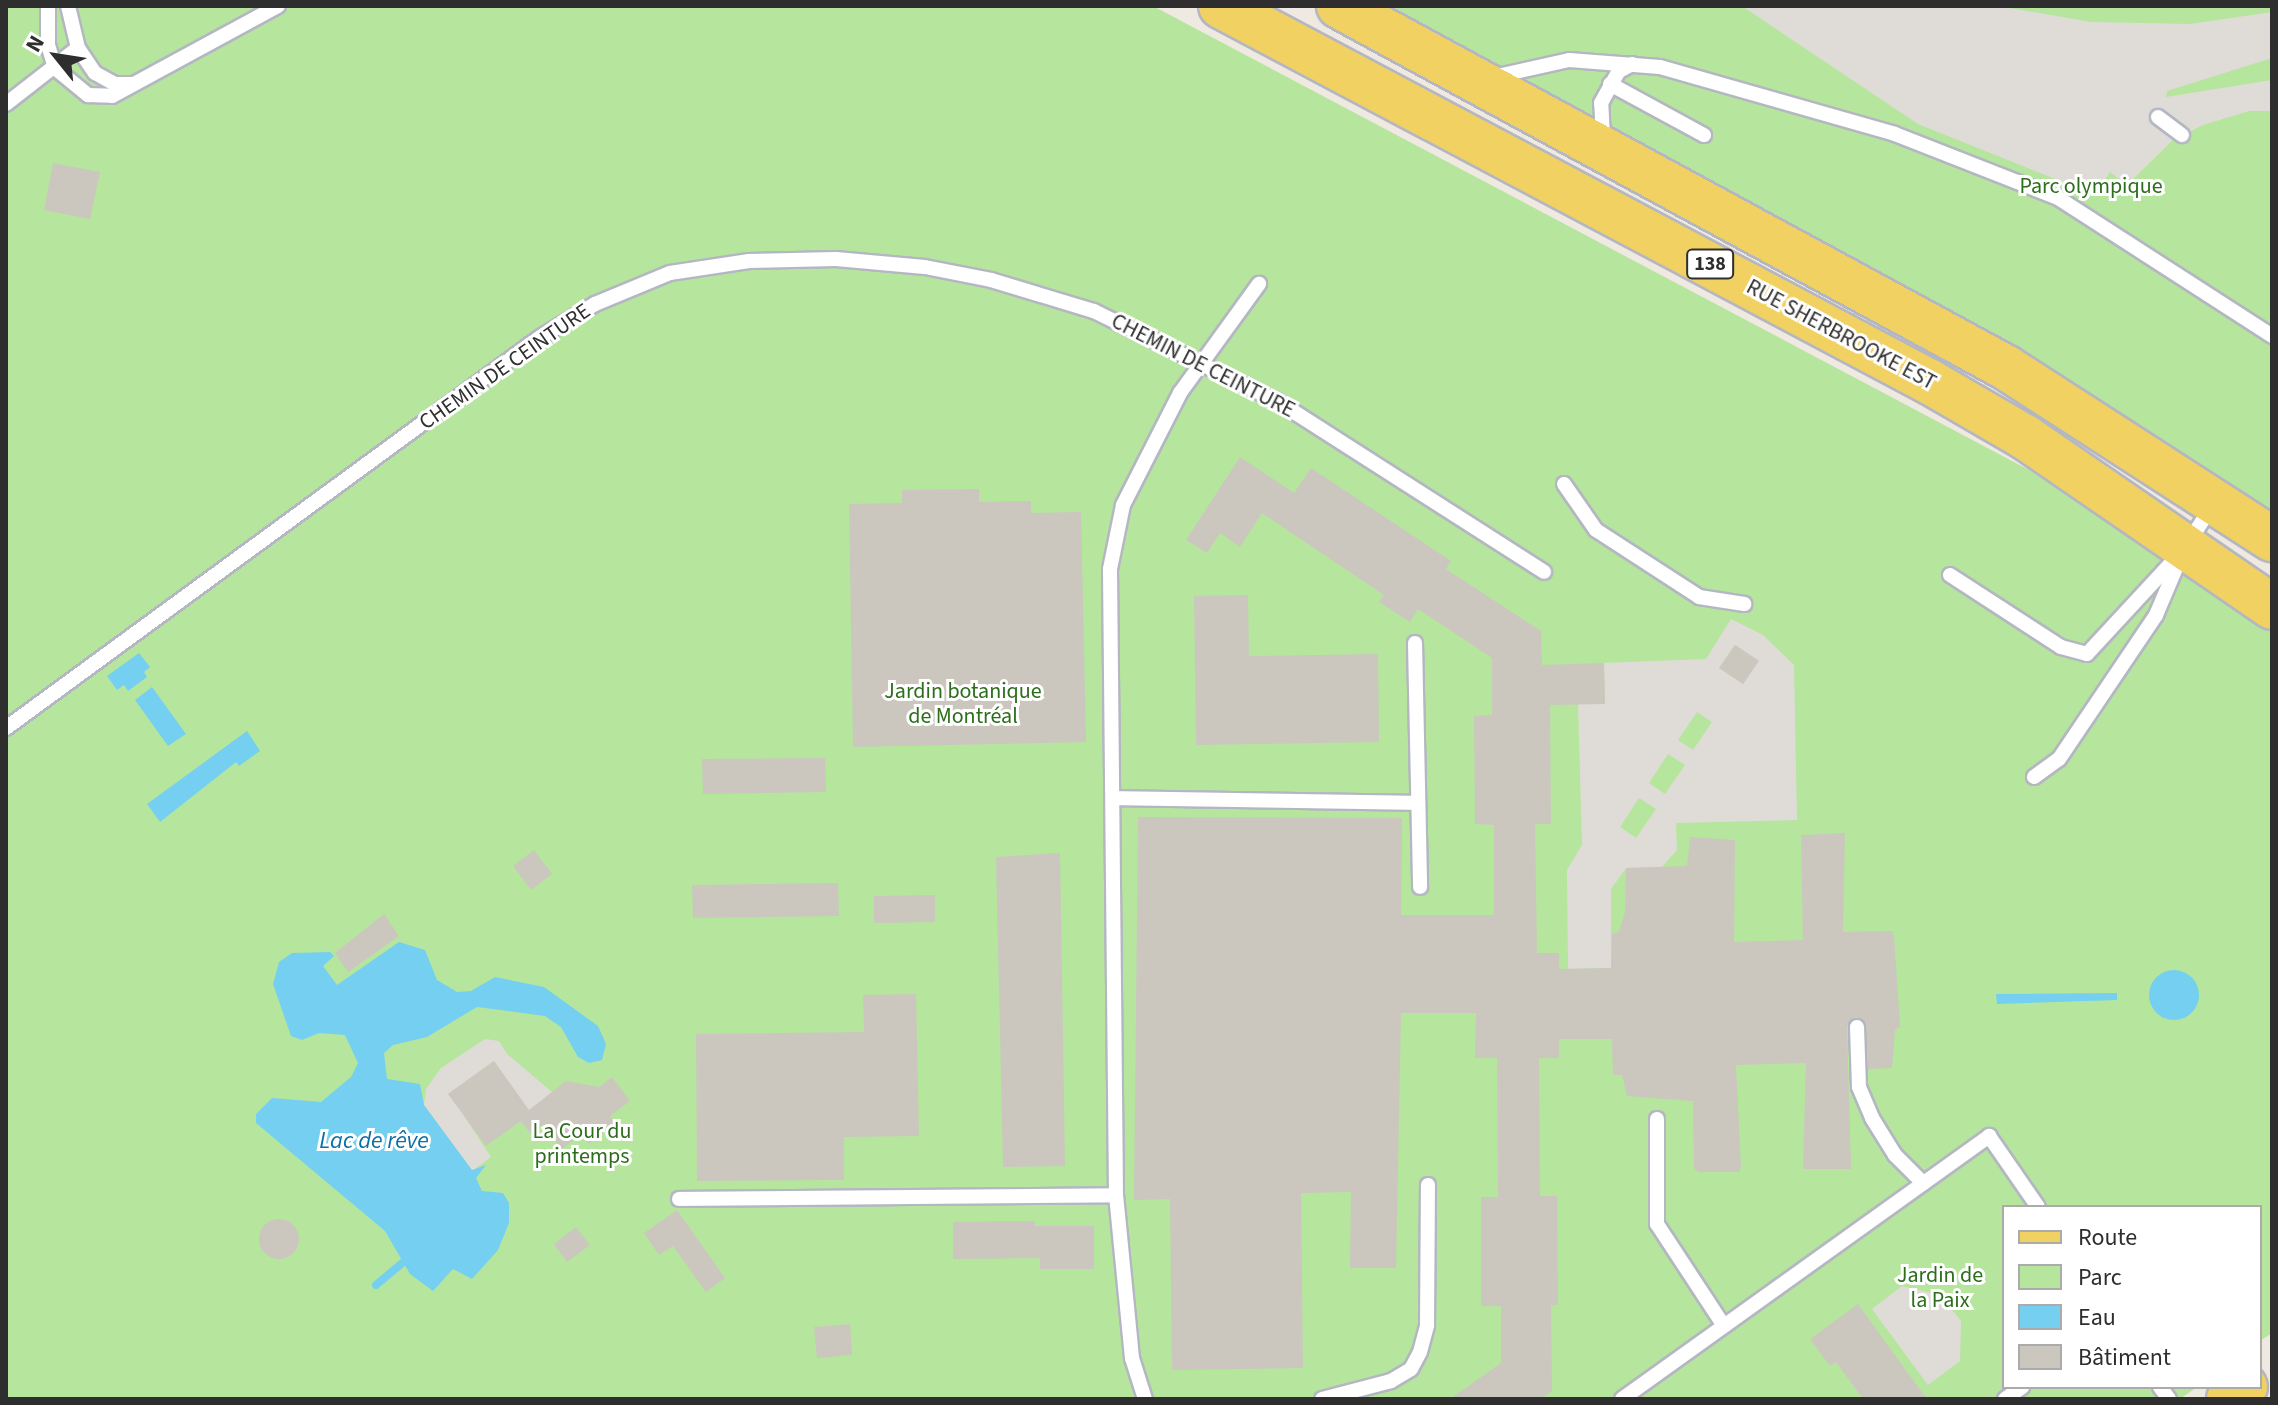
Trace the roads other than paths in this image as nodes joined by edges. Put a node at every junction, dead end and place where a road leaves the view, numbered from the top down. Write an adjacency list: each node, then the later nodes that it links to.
1 (48, 6): 8 (lane)
2 (68, 6): 6 (lane)
3 (278, 6): 11 (lane)
4 (1221, 6): 23 (main road, RUE SHERBROOKE EST / 138)
5 (1339, 6): 9 (main road, 138)
6 (78, 48): 8 (lane); 11 (lane)
7 (1632, 64): 9 (lane); 10 (lane); 18 (lane)
8 (55, 68): 11 (lane); 12 (lane)
9 (1477, 81): 16 (main road, 138)
10 (1610, 84): 14 (lane); 16 (lane)
11 (142, 85)
12 (6, 104)
13 (2158, 117): 15 (lane)
14 (1704, 135)
15 (2182, 135)
16 (1612, 152): 21 (main road, 138)
17 (1259, 284): 19 (lane)
18 (2272, 336)
19 (1203, 361): 24 (lane, CHEMIN DE CEINTURE); 29 (lane, CHEMIN DE CEINTURE); 31 (lane)
20 (1564, 484): 26 (lane)
21 (2215, 501): 22 (main road, 138); 23 (lane)
22 (2272, 539)
23 (2185, 548): 25 (lane); 27 (main road, RUE SHERBROOKE EST / 138); 30 (lane)
24 (1544, 572)
25 (1950, 575)
26 (1744, 604)
27 (2272, 607)
28 (1415, 643): 32 (lane)
29 (6, 728)
30 (2034, 777)
31 (1114, 798): 32 (lane); 38 (lane)
32 (1418, 803): 33 (lane)
33 (1420, 887)
34 (1857, 1027): 36 (lane)
35 (1657, 1119): 41 (lane)
36 (1923, 1183): 40 (lane); 41 (lane)
37 (1428, 1185): 43 (lane)
38 (1116, 1195): 39 (lane); 42 (lane)
39 (679, 1199)
40 (2037, 1205)
41 (1724, 1326): 44 (lane)
42 (1145, 1399)
43 (1322, 1399)
44 (1622, 1399)

